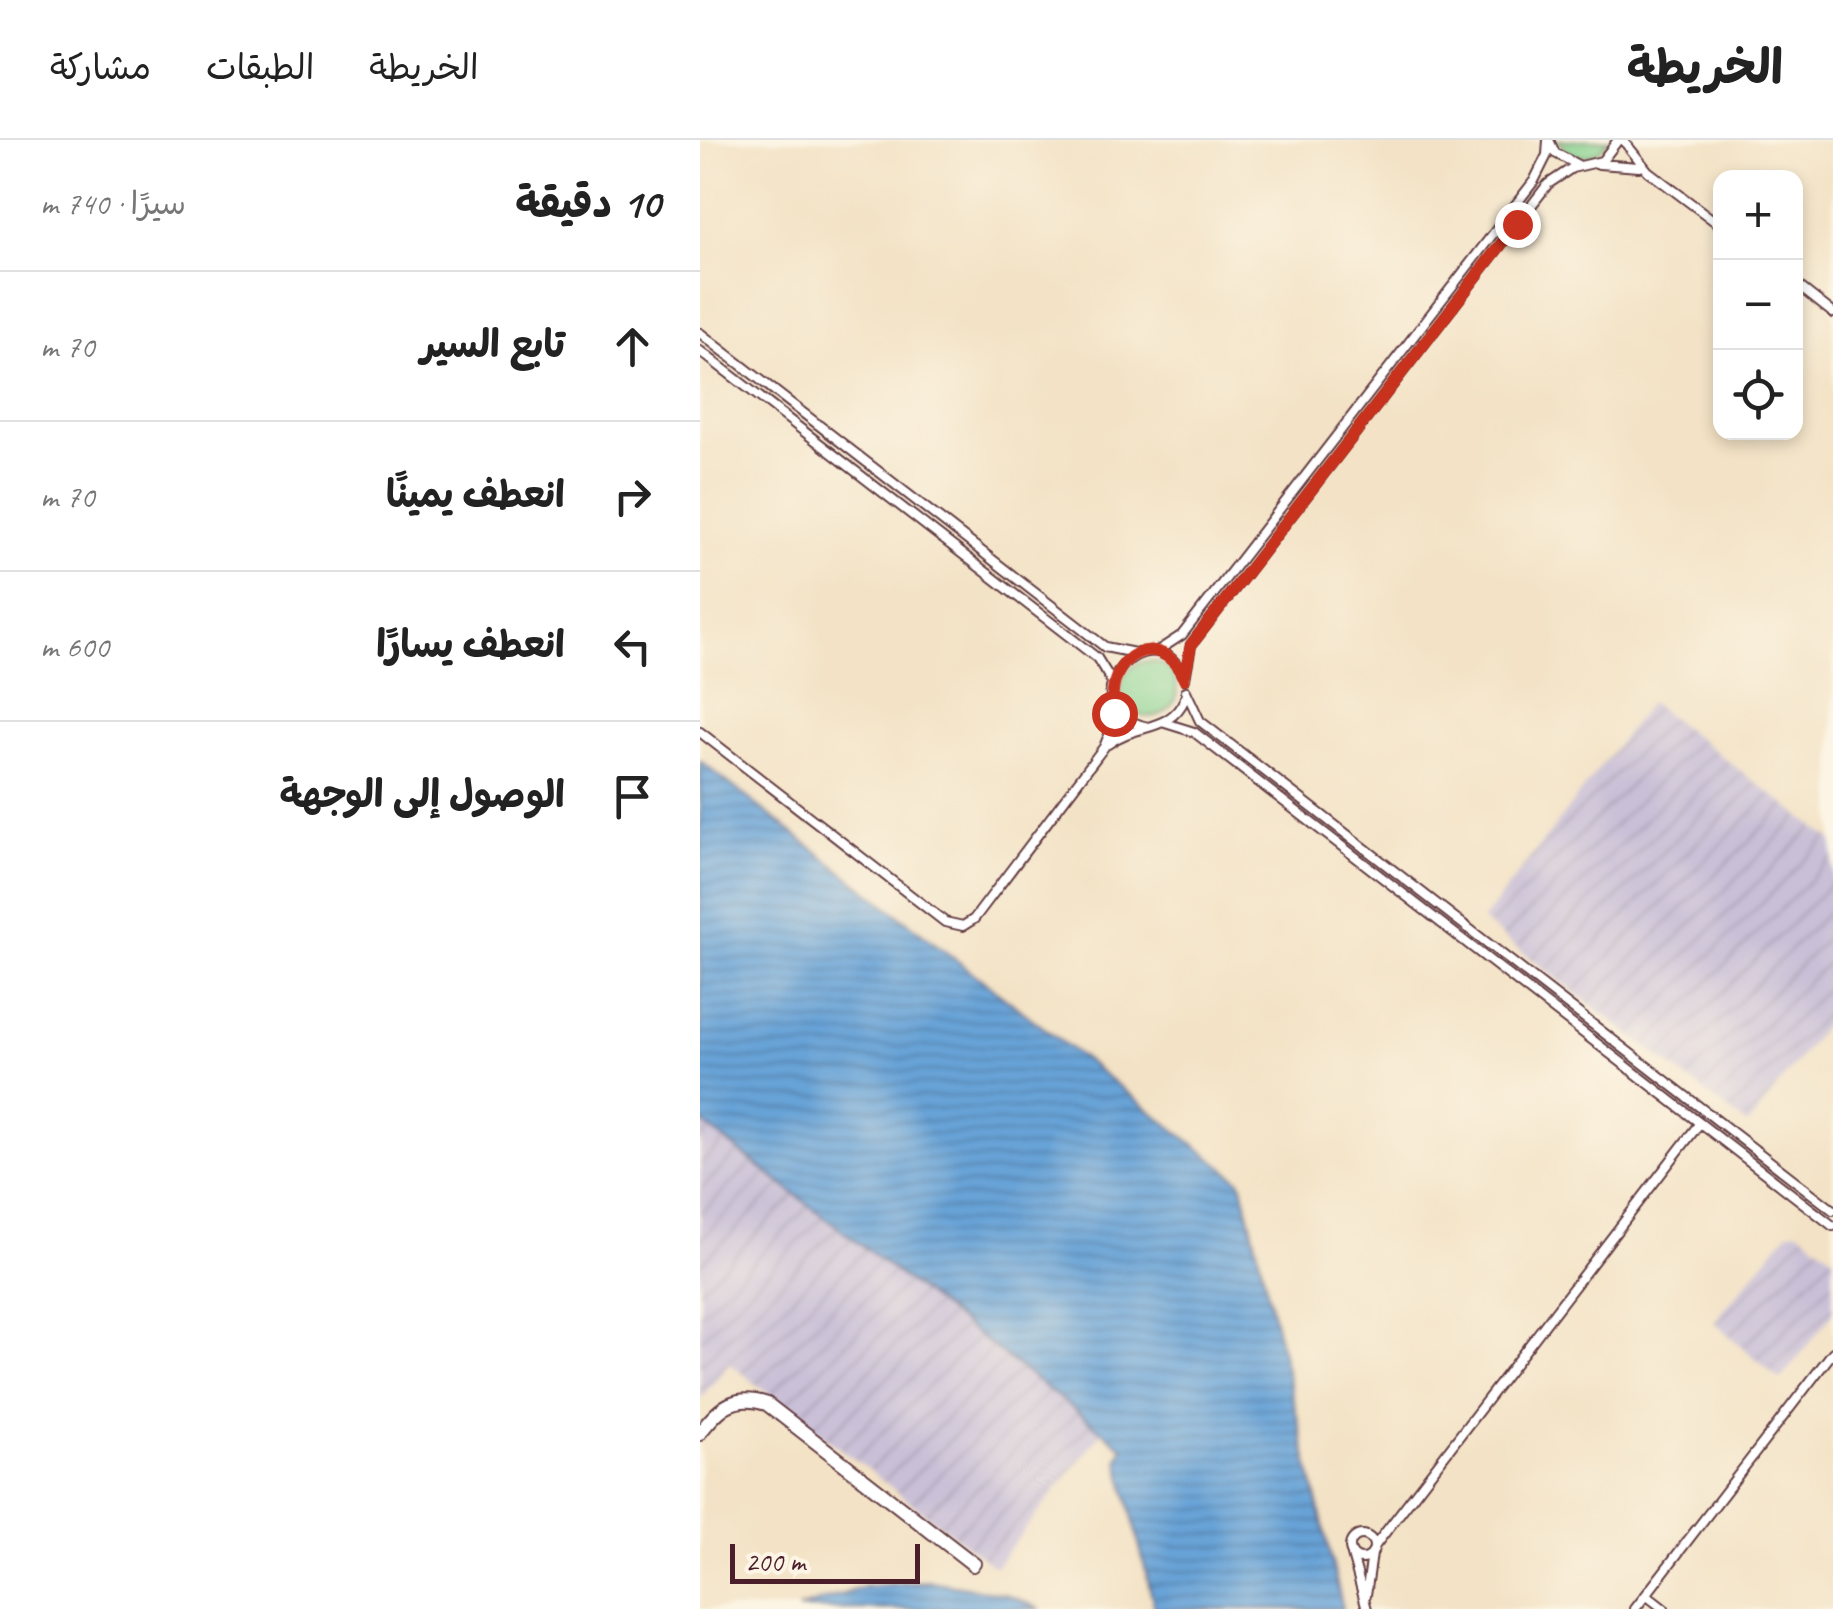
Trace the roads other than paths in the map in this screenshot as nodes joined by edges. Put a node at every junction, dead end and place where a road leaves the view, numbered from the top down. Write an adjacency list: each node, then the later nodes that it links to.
1 (1548, 140): 3 (street); 10 (street)
2 (1621, 140): 3 (street); 4 (street)
3 (1586, 166): 4 (street); 12 (street)
4 (1648, 171): 5 (street)
5 (1713, 221)
6 (1803, 289): 7 (street)
7 (1833, 313)
8 (700, 333): 11 (street)
9 (700, 351): 13 (street)
10 (1156, 652): 11 (street); 12 (street)
11 (1140, 654): 13 (street)
12 (1184, 679): 14 (street)
13 (1112, 682): 15 (street)
14 (1186, 691): 16 (street); 21 (street)
15 (1111, 695): 17 (street); 19 (street)
16 (1165, 724): 17 (street); 20 (street)
17 (1148, 727): 19 (street)
18 (700, 732): 19 (street)
19 (1104, 747)
20 (1699, 1124): 22 (street); 25 (street)
21 (1833, 1210)
22 (1833, 1226)
23 (1833, 1352): 30 (street)
24 (700, 1432): 29 (street)
25 (1388, 1528): 26 (street); 27 (street)
26 (1365, 1536): 27 (street); 28 (street)
27 (1374, 1550): 28 (street); 31 (street)
28 (1351, 1551): 31 (street)
29 (974, 1565)
30 (1646, 1595): 32 (street); 33 (street)
31 (1366, 1606)
32 (1635, 1609)
33 (1664, 1609)

